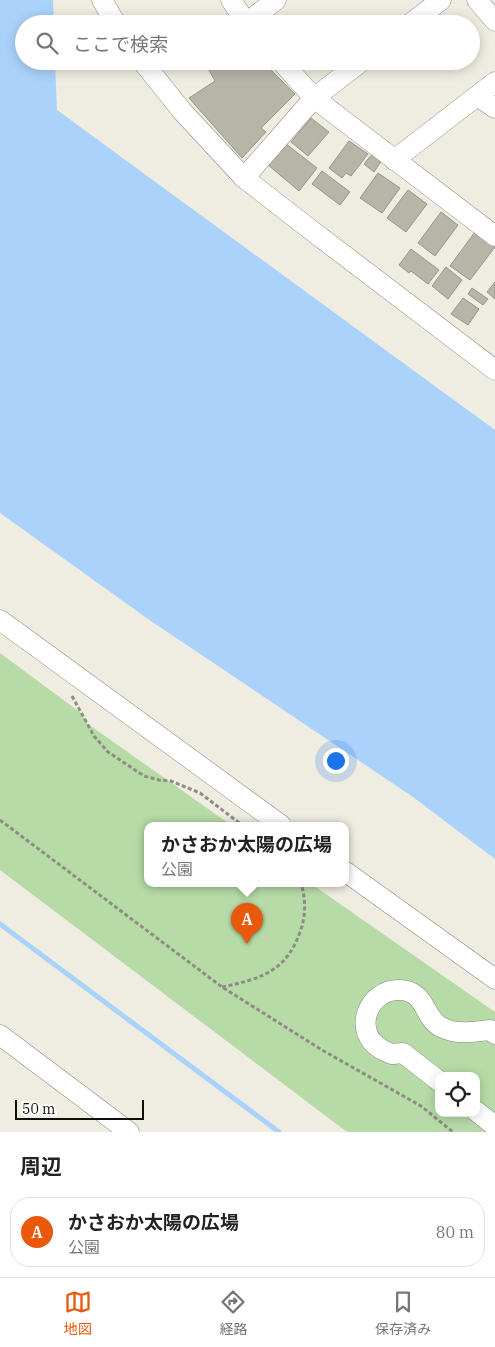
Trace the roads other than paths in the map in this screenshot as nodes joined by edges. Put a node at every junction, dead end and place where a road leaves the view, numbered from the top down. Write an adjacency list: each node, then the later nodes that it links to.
1 (102, 0): 6 (street)
2 (231, 0): 7 (street)
3 (276, 0): 8 (street)
4 (441, 0): 9 (street)
5 (477, 0): 10 (street)
6 (111, 15)
7 (241, 15)
8 (257, 15)
9 (422, 15)
10 (495, 21)
11 (149, 70): 19 (street)
12 (289, 70): 16 (street)
13 (350, 70): 16 (street)
14 (495, 82): 15 (street)
15 (477, 96): 17 (street); 18 (street)
16 (314, 98): 18 (street); 19 (street)
17 (495, 108)
18 (394, 160): 20 (street)
19 (244, 178): 21 (street)
20 (495, 236)
21 (495, 370)
22 (0, 620): 23 (street)
23 (277, 822)
24 (349, 874): 25 (street)
25 (495, 979)
26 (495, 1034): 28 (street)
27 (0, 1036): 31 (street)
28 (435, 1078)
29 (480, 1114): 30 (street)
30 (495, 1126)
31 (129, 1132)

